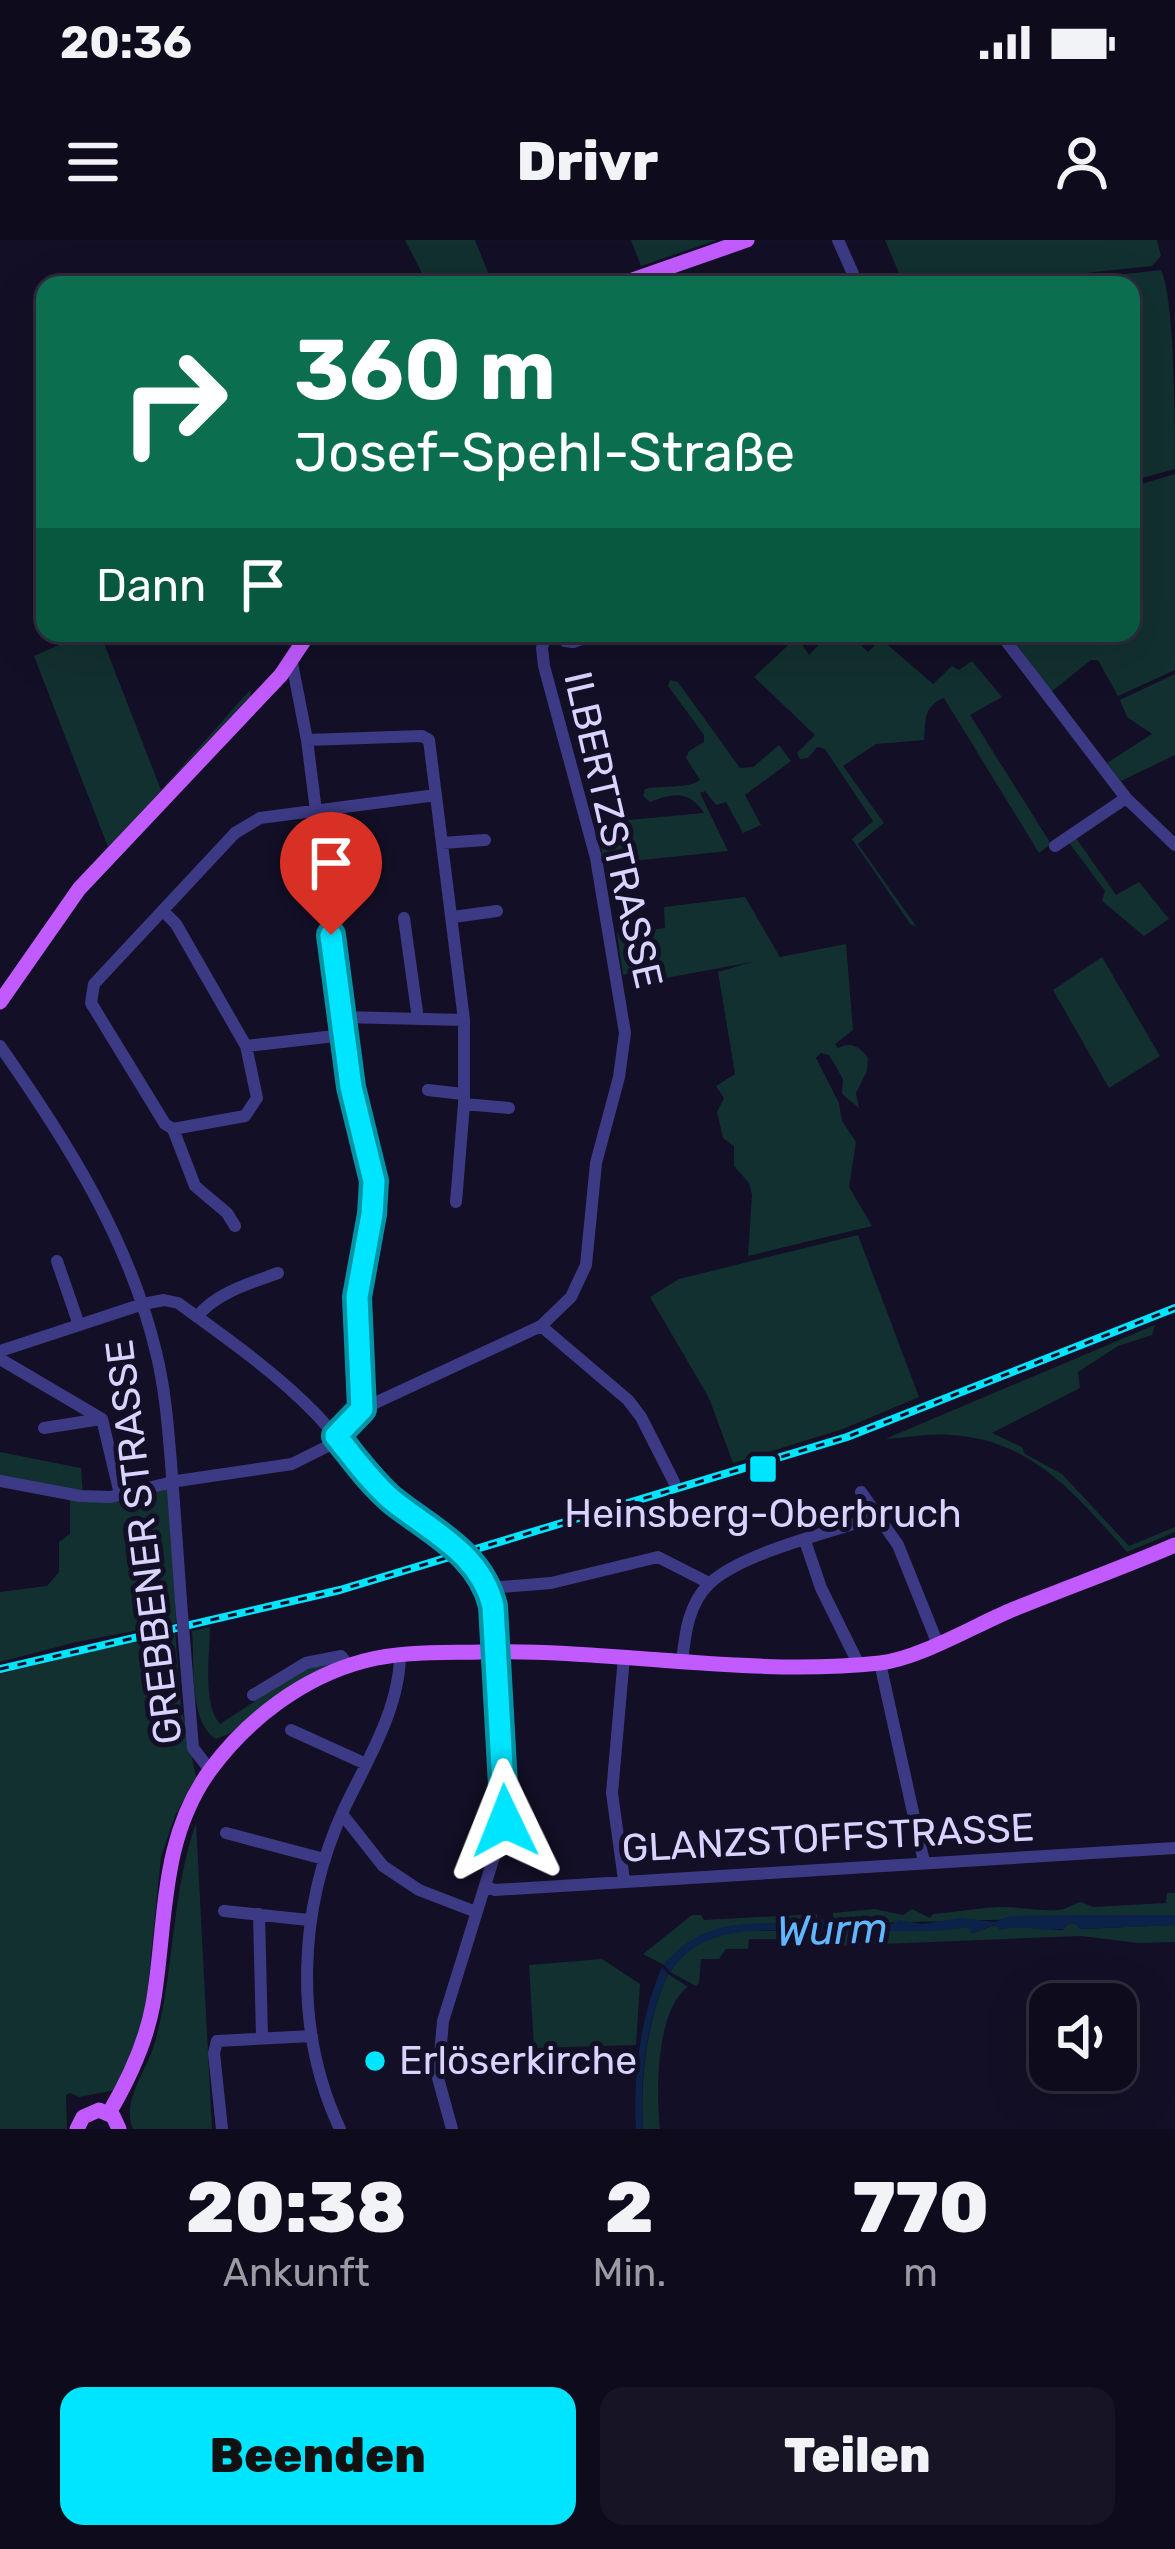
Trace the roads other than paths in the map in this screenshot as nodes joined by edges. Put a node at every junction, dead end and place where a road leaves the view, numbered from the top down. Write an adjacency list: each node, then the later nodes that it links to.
1 (747, 240): 3 (main road)
2 (838, 240): 4 (street)
3 (644, 276)
4 (854, 276)
5 (304, 642): 8 (main road)
6 (544, 642): 39 (street, ILBERTZSTRASSE)
7 (1007, 642): 11 (street)
8 (292, 662): 9 (street); 21 (main road)
9 (307, 740): 10 (street); 12 (street)
10 (436, 795): 12 (street); 14 (street)
11 (1126, 798): 15 (street); 16 (street)
12 (315, 811): 18 (street); 22 (street)
13 (485, 841): 14 (street)
14 (442, 843): 19 (street)
15 (1175, 845)
16 (1055, 846)
17 (497, 910): 19 (street)
18 (163, 911): 27 (street); 31 (street)
19 (453, 916): 24 (street)
20 (404, 918): 23 (street)
21 (0, 1002)
22 (342, 1017): 23 (street); 25 (street)
23 (418, 1019): 24 (street)
24 (464, 1020): 29 (street)
25 (344, 1035): 27 (street); 41 (street)
26 (0, 1046): 36 (street, GREBBENER STRASSE)
27 (246, 1046): 31 (street)
28 (428, 1090): 29 (street)
29 (463, 1099): 30 (street); 32 (street)
30 (509, 1108)
31 (173, 1130): 33 (street)
32 (456, 1202)
33 (235, 1226)
34 (57, 1261): 38 (street)
35 (278, 1273): 37 (street, GREBBENER STRASSE)
36 (143, 1304): 37 (street, GREBBENER STRASSE); 38 (street); 65 (street, GREBBENER STRASSE, bridge)
37 (197, 1317): 44 (street, GREBBENER STRASSE)
38 (80, 1324): 40 (street)
39 (541, 1326): 41 (street, ILBERTZSTRASSE); 46 (street)
40 (0, 1355): 42 (street)
41 (362, 1409): 44 (street)
42 (102, 1419): 43 (street); 48 (street)
43 (44, 1427)
44 (336, 1436): 48 (street); 53 (street, GREBBENER STRASSE)
45 (0, 1481): 48 (street)
46 (674, 1482)
47 (861, 1492): 49 (street)
48 (120, 1494)
49 (879, 1516): 50 (street); 54 (street)
50 (805, 1541): 52 (street); 59 (street)
51 (1175, 1546): 54 (main road)
52 (710, 1583): 53 (street); 58 (street)
53 (489, 1588): 55 (street)
54 (937, 1642): 60 (main road)
55 (495, 1651): 56 (main road); 57 (main road); 72 (street)
56 (400, 1654): 61 (main road); 64 (street)
57 (624, 1657): 58 (main road); 71 (street)
58 (682, 1662): 59 (main road)
59 (859, 1663): 60 (main road)
60 (880, 1663): 70 (street)
61 (349, 1666): 62 (street); 65 (main road)
62 (254, 1695)
63 (292, 1730): 64 (street)
64 (366, 1764): 66 (street)
65 (210, 1770): 79 (main road)
66 (342, 1814): 69 (street); 74 (street)
67 (226, 1833): 69 (street)
68 (1175, 1848): 70 (street, GLANZSTOFFSTRASSE)
69 (325, 1859): 76 (street)
70 (924, 1862): 71 (street, GLANZSTOFFSTRASSE)
71 (624, 1880): 72 (street, GLANZSTOFFSTRASSE)
72 (485, 1887): 74 (street)
73 (224, 1911): 75 (street)
74 (476, 1912): 84 (street)
75 (259, 1914): 76 (street); 78 (street)
76 (309, 1920): 77 (street)
77 (312, 2036): 78 (street); 83 (street)
78 (262, 2037): 82 (street)
79 (109, 2114): 80 (main road); 81 (main road)
80 (77, 2129)
81 (119, 2129)
82 (222, 2129)
83 (340, 2129)
84 (451, 2129)

